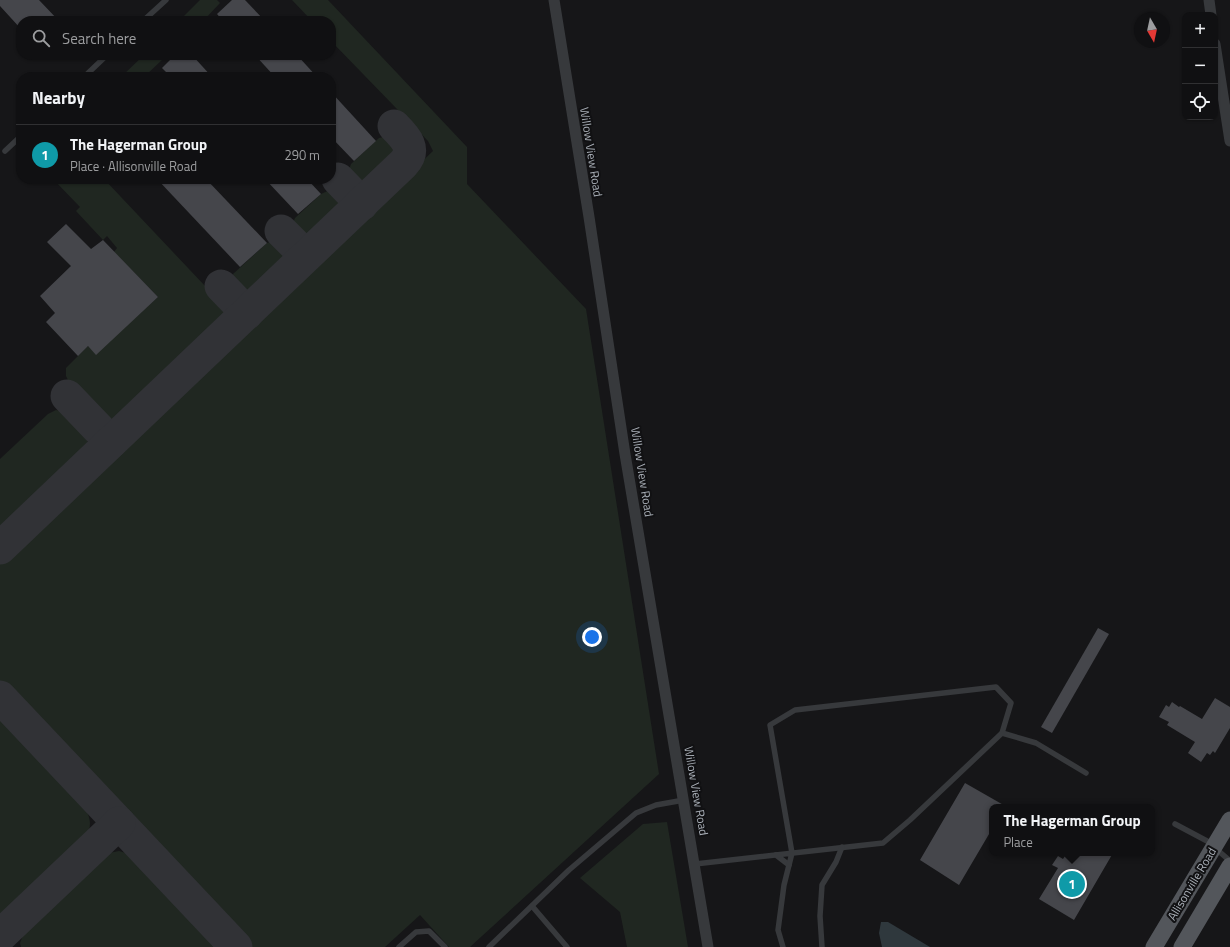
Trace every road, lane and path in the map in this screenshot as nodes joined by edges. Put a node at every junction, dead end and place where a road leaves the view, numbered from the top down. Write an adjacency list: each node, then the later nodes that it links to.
1 (166, 0): 5 (lane)
2 (554, 0): 14 (street, Willow View Road)
3 (1209, 0): 4 (street)
4 (1211, 12)
5 (148, 16)
6 (1216, 48): 10 (street)
7 (102, 60): 8 (lane)
8 (89, 72)
9 (16, 141): 11 (lane)
10 (1230, 141)
11 (5, 151)
12 (1002, 733): 13 (lane); 18 (lane); 19 (lane)
13 (1086, 773)
14 (684, 800): 22 (street, Willow View Road); 25 (lane)
15 (1230, 820): 17 (main road, Allisonville Road)
16 (1175, 824): 17 (lane)
17 (1214, 846): 21 (lane); 33 (main road, Allisonville Road)
18 (842, 847): 19 (lane); 32 (lane)
19 (792, 853): 20 (lane); 23 (lane)
20 (776, 855): 22 (lane); 23 (lane)
21 (1230, 861)
22 (695, 864): 30 (street, Willow View Road)
23 (789, 865): 31 (lane)
24 (1230, 866): 34 (main road, Allisonville Road)
25 (532, 906): 28 (lane); 29 (lane)
26 (399, 947): 27 (lane)
27 (445, 947)
28 (489, 947)
29 (567, 947)
30 (708, 947)
31 (783, 947)
32 (822, 947)
33 (1154, 947)
34 (1182, 947)

